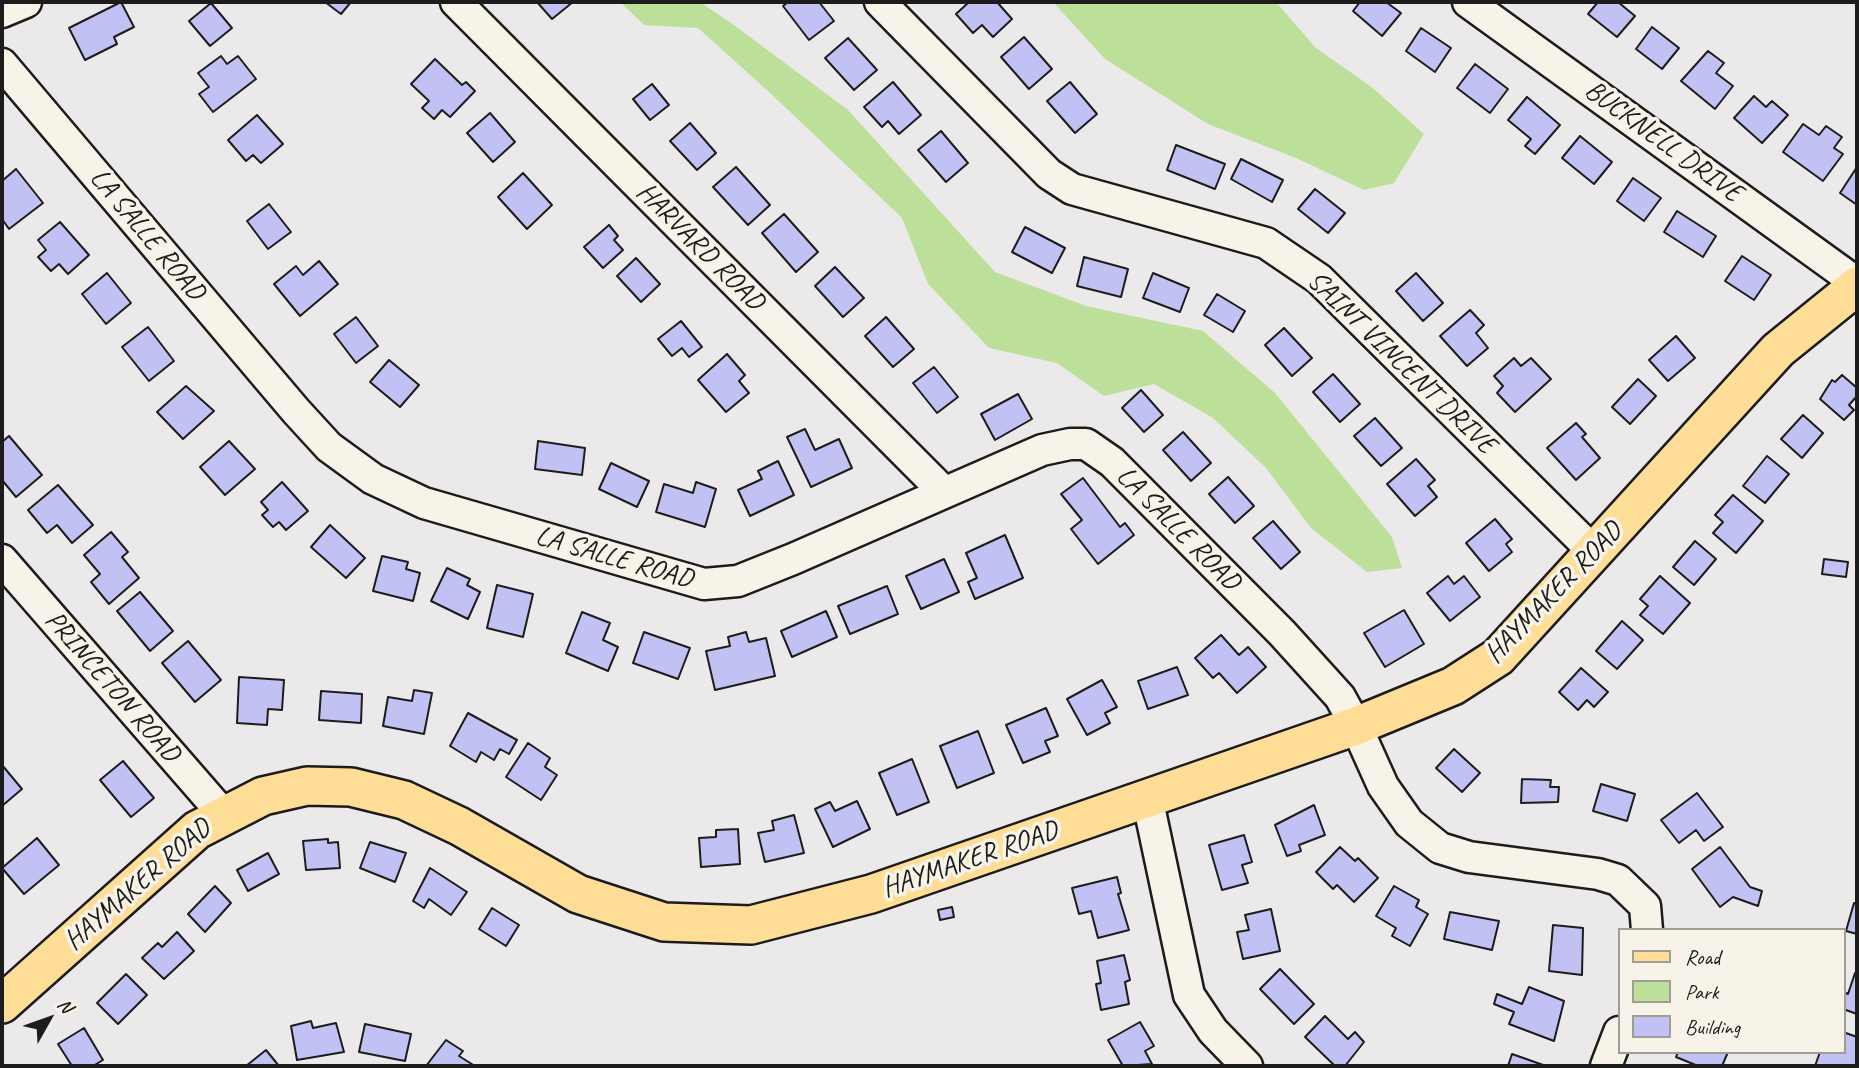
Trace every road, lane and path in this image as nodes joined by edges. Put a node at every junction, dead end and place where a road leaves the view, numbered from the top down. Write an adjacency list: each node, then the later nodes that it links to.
1 (26, 2): 5 (street)
2 (456, 2): 8 (street, HARVARD ROAD)
3 (880, 2): 9 (street, SAINT VINCENT DRIVE)
4 (1468, 2): 7 (street, BUCKNELL DRIVE)
5 (2, 12)
6 (2, 64): 8 (street, LA SALLE ROAD)
7 (1857, 284): 9 (main road, HAYMAKER ROAD)
8 (944, 492): 11 (street, LA SALLE ROAD)
9 (1595, 553): 11 (main road, HAYMAKER ROAD)
10 (2, 560): 13 (street, PRINCETON ROAD)
11 (1356, 726): 12 (main road, HAYMAKER ROAD); 14 (street)
12 (1147, 797): 13 (main road, HAYMAKER ROAD); 17 (street)
13 (223, 814): 15 (main road, HAYMAKER ROAD)
14 (1647, 928)
15 (2, 1004)
16 (1618, 1035): 18 (street)
17 (1247, 1066)
18 (1606, 1066)

